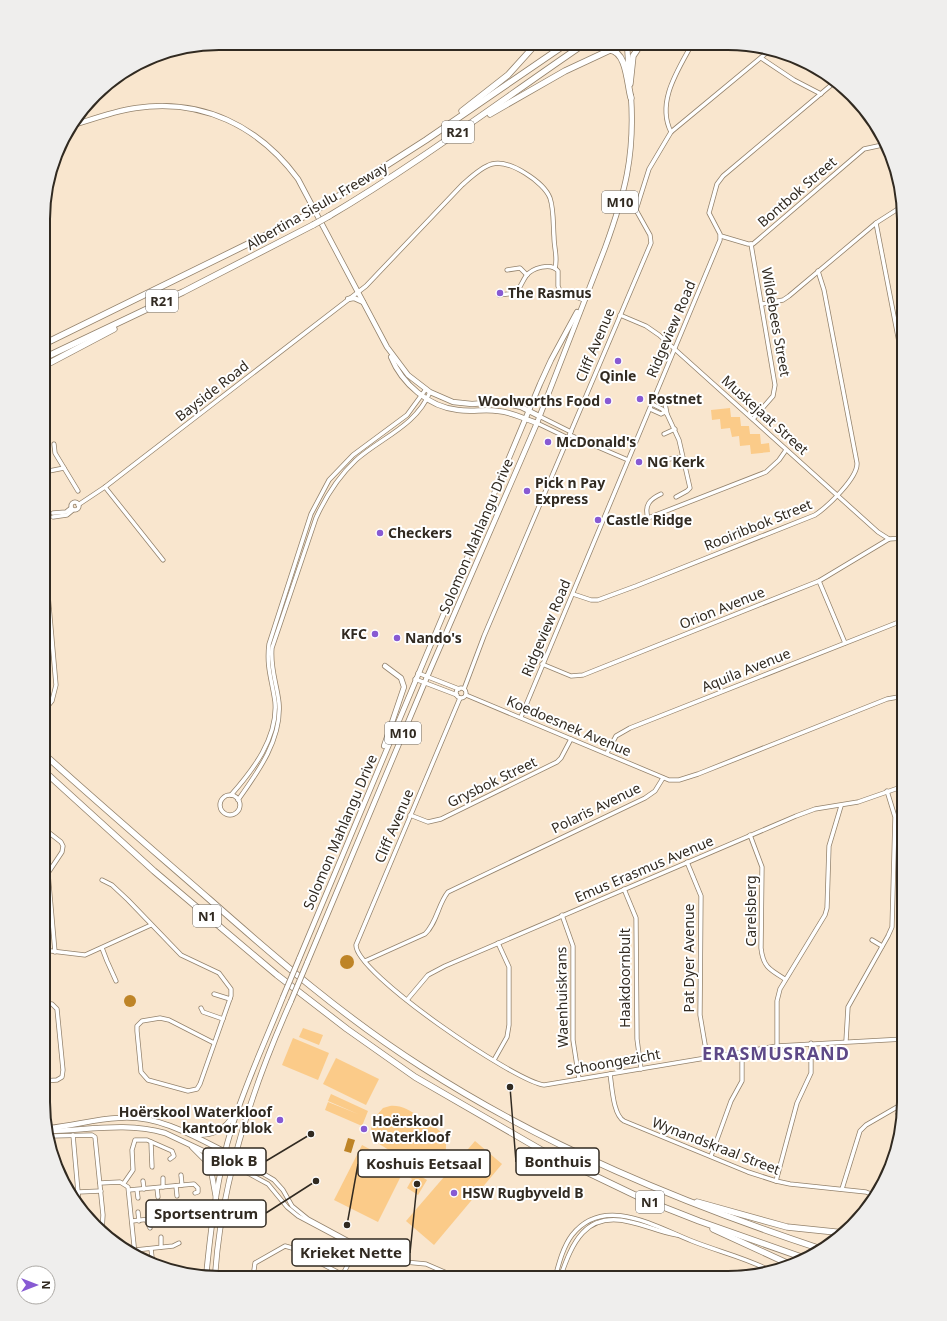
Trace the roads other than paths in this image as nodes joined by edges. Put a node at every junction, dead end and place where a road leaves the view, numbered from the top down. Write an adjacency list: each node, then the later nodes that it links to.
1 (531, 50): 17 (highway)
2 (557, 50): 17 (highway, Albertina Sisulu Freeway / R21)
3 (575, 50): 10 (highway, Albertina Sisulu Freeway / R21)
4 (580, 50): 10 (highway)
5 (627, 50): 11 (main road, Solomon Mahlangu Drive / M10)
6 (637, 50): 11 (highway)
7 (689, 50): 16 (street)
8 (765, 54): 9 (street, Cliff Avenue)
9 (761, 58): 13 (street); 16 (street, Cliff Avenue)
10 (536, 77): 19 (highway, Albertina Sisulu Freeway / R21)
11 (630, 84): 14 (main road, Solomon Mahlangu Drive / M10)
12 (831, 85): 13 (street)
13 (820, 94): 22 (street)
14 (631, 98): 19 (highway); 33 (main road, Solomon Mahlangu Drive / M10)
15 (80, 124): 29 (main road)
16 (671, 132): 36 (street, Cliff Avenue)
17 (426, 140): 28 (highway, Albertina Sisulu Freeway / R21, bridge)
18 (881, 145): 23 (street, Bontbok Street)
19 (432, 151): 30 (highway, Albertina Sisulu Freeway / R21, bridge)
20 (897, 210): 21 (street)
21 (876, 223): 26 (street); 37 (street)
22 (721, 236): 23 (street, Bontbok Street); 41 (street, Ridgeview Road)
23 (751, 244): 35 (street, Wildebees Street)
24 (555, 268): 27 (street); 29 (street, Bayside Road); 33 (street)
25 (507, 270): 27 (street)
26 (818, 271): 35 (street); 68 (street, Rooiribbok Street)
27 (527, 275): 31 (street)
28 (179, 279): 38 (highway); 39 (highway, Albertina Sisulu Freeway / R21)
29 (357, 291): 32 (street, Bayside Road); 34 (main road)
30 (183, 292): 42 (highway, Albertina Sisulu Freeway / R21); 43 (highway)
31 (499, 295)
32 (348, 299): 34 (main road); 65 (street, Bayside Road)
33 (584, 300): 49 (main road, Solomon Mahlangu Drive / M10); 51 (main road, Solomon Mahlangu Drive / M10)
34 (363, 302): 40 (main road)
35 (762, 304): 53 (street, Wildebees Street)
36 (620, 315): 41 (street, Muskejaat Street); 57 (street, Cliff Avenue)
37 (897, 332)
38 (50, 337)
39 (50, 341)
40 (388, 347): 44 (main road); 45 (main road)
41 (675, 349): 47 (street, Ridgeview Road); 53 (street, Muskejaat Street)
42 (50, 355)
43 (50, 363)
44 (428, 391): 45 (street); 49 (main road)
45 (425, 398): 52 (main road); 108 (street); 109 (street)
46 (664, 398): 50 (street)
47 (652, 404): 48 (street, Ridgeview Road); 50 (street)
48 (650, 409): 50 (street); 61 (street, Ridgeview Road)
49 (529, 411): 51 (main road); 52 (main road, Solomon Mahlangu Drive / M10)
50 (666, 413): 55 (street)
51 (539, 416): 54 (main road, Solomon Mahlangu Drive / M10); 57 (street)
52 (525, 419): 54 (main road); 87 (main road, Solomon Mahlangu Drive / M10)
53 (753, 419): 59 (street, Muskejaat Street)
54 (537, 423): 57 (street); 88 (main road, Solomon Mahlangu Drive / M10)
55 (675, 429): 56 (street); 60 (street)
56 (664, 434)
57 (570, 435): 61 (street); 92 (street, Cliff Avenue)
58 (54, 444): 63 (street)
59 (786, 450): 68 (street, Muskejaat Street); 76 (street)
60 (682, 457): 62 (street); 70 (street)
61 (628, 460): 75 (street, Ridgeview Road)
62 (663, 460)
63 (64, 468): 64 (street); 66 (street)
64 (50, 471)
65 (105, 487): 72 (street, Bayside Road); 79 (street)
66 (78, 491)
67 (662, 494): 71 (street)
68 (837, 495): 78 (street, Muskejaat Street); 81 (street, Rooiribbok Street)
69 (647, 497): 71 (street)
70 (676, 497)
71 (651, 498): 76 (street)
72 (78, 505): 73 (street); 73 (street)
73 (72, 509): 74 (street)
74 (50, 515)
75 (605, 516): 76 (street); 81 (street, Ridgeview Road)
76 (648, 518)
77 (897, 539): 78 (street, Orion Avenue)
78 (889, 540): 80 (street, Orion Avenue)
79 (163, 560)
80 (819, 581): 84 (street); 85 (street, Orion Avenue)
81 (573, 594): 85 (street, Ridgeview Road)
82 (50, 617): 96 (street)
83 (897, 623): 84 (street, Aquila Avenue)
84 (845, 643): 99 (street, Aquila Avenue)
85 (542, 664): 97 (street, Ridgeview Road)
86 (385, 666): 105 (main road)
87 (418, 673): 88 (street); 89 (main road, Solomon Mahlangu Drive / M10)
88 (427, 677): 90 (main road, Solomon Mahlangu Drive / M10); 91 (street)
89 (415, 679): 90 (street); 105 (main road, Solomon Mahlangu Drive / M10)
90 (425, 682): 94 (street); 159 (main road, Solomon Mahlangu Drive / M10, bridge)
91 (459, 689): 92 (street); 94 (street, Cliff Avenue)
92 (464, 689): 93 (street)
93 (466, 695): 94 (street); 97 (street, Koedoesnek Avenue)
94 (458, 696): 111 (street, Cliff Avenue)
95 (897, 697): 103 (street)
96 (50, 704)
97 (521, 717): 98 (street, Koedoesnek Avenue)
98 (571, 739): 99 (street, Koedoesnek Avenue); 111 (street, Grysbok Street)
99 (607, 753): 103 (street, Koedoesnek Avenue)
100 (50, 756): 107 (highway)
101 (50, 759): 107 (highway, N1)
102 (50, 776): 195 (highway, N1)
103 (663, 778): 127 (street, Polaris Avenue)
104 (897, 788): 106 (street, Emus Erasmus Avenue)
105 (369, 790): 148 (main road, Solomon Mahlangu Drive / M10, bridge)
106 (887, 791): 110 (street, Emus Erasmus Avenue); 123 (street)
107 (88, 793): 182 (highway, N1)
108 (231, 795): 109 (street); 109 (street)
109 (238, 800)
110 (841, 806): 113 (street, Emus Erasmus Avenue); 128 (street)
111 (410, 815): 127 (street, Cliff Avenue)
112 (50, 833): 115 (street)
113 (750, 835): 114 (street, Emus Erasmus Avenue); 128 (street, Carelsberg)
114 (687, 862): 117 (street, Emus Erasmus Avenue); 142 (street, Pat Dyer Avenue)
115 (50, 870)
116 (102, 880): 120 (street)
117 (624, 889): 119 (street, Emus Erasmus Avenue); 144 (street, Haakdoornbult)
118 (50, 904): 126 (street)
119 (562, 915): 122 (street, Emus Erasmus Avenue); 146 (street, Waenhuiskrans)
120 (151, 925): 124 (street); 131 (street)
121 (872, 940): 123 (street)
122 (498, 943): 132 (street, Emus Erasmus Avenue); 143 (street)
123 (882, 946): 137 (street)
124 (102, 948): 126 (street); 129 (street)
125 (50, 951): 126 (street)
126 (55, 952)
127 (365, 961): 132 (street, Schoongezicht)
128 (785, 979): 140 (street)
129 (116, 981)
130 (214, 994): 131 (street)
131 (230, 999): 135 (street)
132 (408, 1000): 143 (street, Schoongezicht)
133 (50, 1004): 147 (street)
134 (201, 1008): 135 (street)
135 (222, 1019): 138 (street)
136 (897, 1039): 137 (street, Schoongezicht)
137 (846, 1041): 139 (street, Schoongezicht)
138 (214, 1043): 138 (street)
139 (811, 1043): 140 (street, Schoongezicht); 166 (street)
140 (777, 1046): 141 (street, Schoongezicht)
141 (742, 1052): 142 (street, Schoongezicht); 158 (street)
142 (707, 1056): 144 (street, Schoongezicht)
143 (494, 1060): 146 (street, Schoongezicht)
144 (641, 1068): 145 (street, Schoongezicht)
145 (610, 1074): 146 (street, Schoongezicht); 158 (street, Wynandskraal Street)
146 (579, 1079)
147 (50, 1080)
148 (247, 1084): 152 (main road); 157 (main road, Solomon Mahlangu Drive)
149 (897, 1106): 175 (street)
150 (52, 1128): 152 (main road)
151 (52, 1131): 156 (main road)
152 (185, 1132): 157 (main road)
153 (73, 1135): 154 (street); 168 (street); 179 (street)
154 (53, 1136)
155 (151, 1142): 160 (street); 163 (street); 169 (street)
156 (191, 1146): 161 (main road); 186 (main road)
157 (225, 1152): 159 (main road); 161 (main road, Solomon Mahlangu Drive)
158 (712, 1156): 166 (street, Wynandskraal Street)
159 (235, 1157): 162 (main road, Solomon Mahlangu Drive); 203 (street)
160 (170, 1159)
161 (223, 1160): 162 (main road); 186 (main road, Solomon Mahlangu Drive)
162 (233, 1164): 203 (street); 214 (main road, Solomon Mahlangu Drive)
163 (152, 1167)
164 (181, 1175): 170 (street)
165 (163, 1178): 173 (street)
166 (776, 1180): 175 (street, Wynandskraal Street)
167 (143, 1181): 174 (street)
168 (100, 1183): 169 (street); 176 (street)
169 (124, 1183): 177 (street)
170 (182, 1185): 171 (street); 181 (street)
171 (176, 1186): 173 (street); 183 (street)
172 (157, 1188): 173 (street); 174 (street); 184 (street)
173 (163, 1188)
174 (144, 1189): 178 (street)
175 (842, 1189): 180 (street, Wynandskraal Street)
176 (101, 1190): 179 (street); 197 (street)
177 (129, 1190): 178 (street); 193 (street)
178 (137, 1190): 185 (street)
179 (78, 1193)
180 (870, 1193)
181 (195, 1194)
182 (670, 1194): 199 (highway); 205 (highway, N1)
183 (177, 1196)
184 (158, 1197)
185 (138, 1198)
186 (216, 1200): 213 (main road, Solomon Mahlangu Drive)
187 (193, 1207): 190 (street)
188 (158, 1209): 191 (street)
189 (138, 1212): 194 (street)
190 (189, 1215): 191 (street); 196 (street)
191 (158, 1218): 192 (street)
192 (146, 1220): 194 (street); 198 (street)
193 (132, 1221): 194 (street); 206 (street)
194 (139, 1221)
195 (699, 1221): 209 (highway, N1); 211 (highway)
196 (189, 1222)
197 (103, 1224)
198 (150, 1228)
199 (836, 1232)
200 (680, 1236): 212 (street); 219 (street); 220 (street)
201 (161, 1237): 204 (street)
202 (179, 1242): 204 (street)
203 (358, 1246): 217 (street); 218 (street)
204 (162, 1247): 207 (street)
205 (814, 1247)
206 (135, 1248)
207 (150, 1249): 208 (street); 210 (street)
208 (140, 1252)
209 (798, 1256)
210 (152, 1257)
211 (783, 1261)
212 (764, 1267)
213 (207, 1271)
214 (216, 1271)
215 (254, 1271): 216 (street)
216 (333, 1271)
217 (345, 1271)
218 (441, 1271)
219 (556, 1271)
220 (562, 1271)

